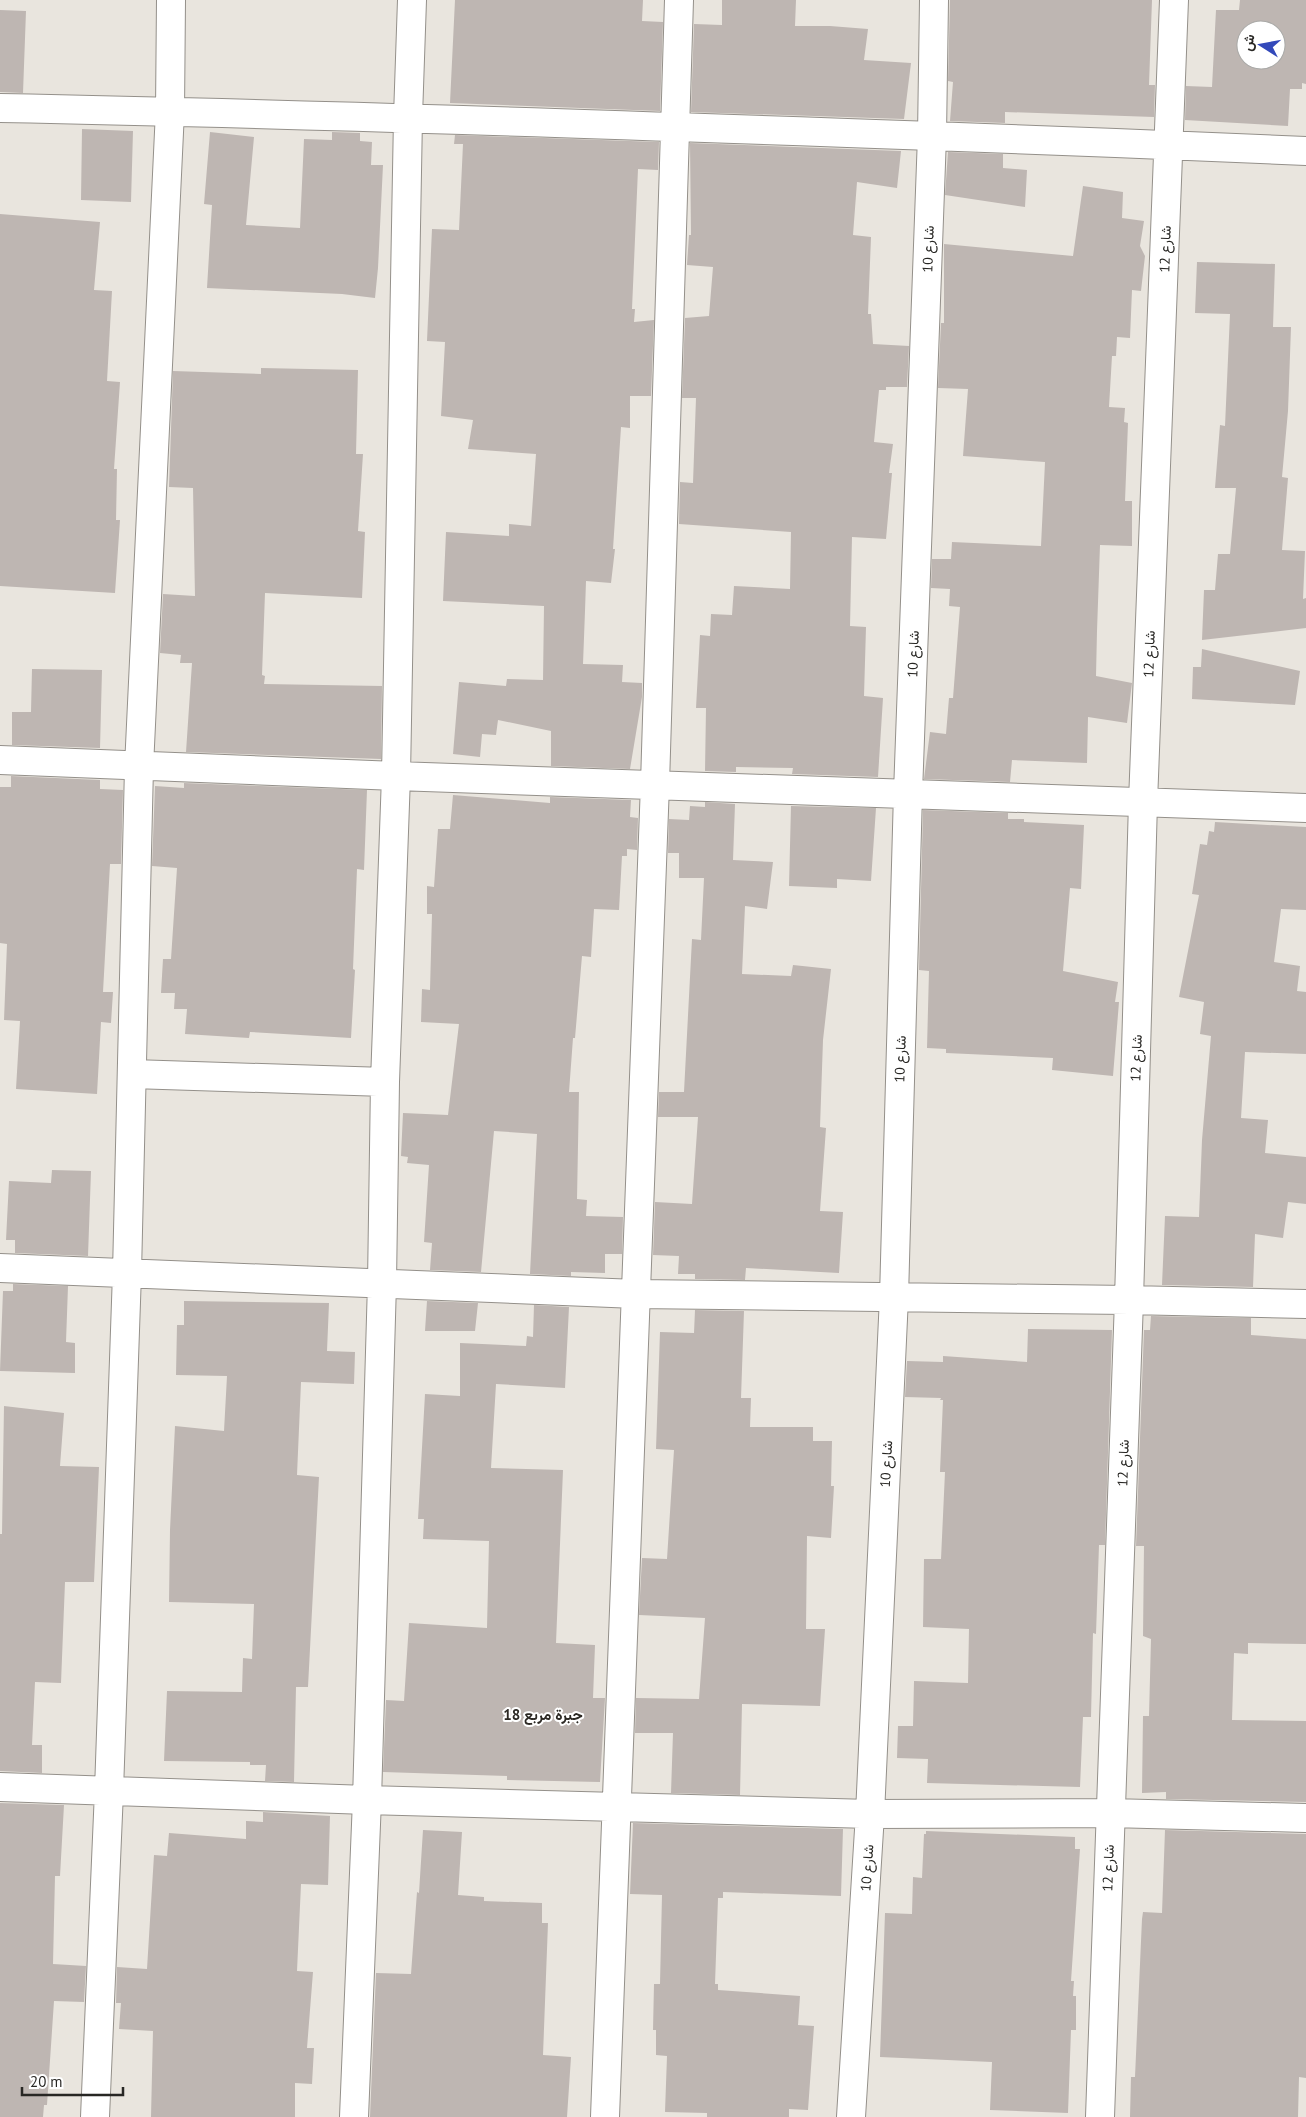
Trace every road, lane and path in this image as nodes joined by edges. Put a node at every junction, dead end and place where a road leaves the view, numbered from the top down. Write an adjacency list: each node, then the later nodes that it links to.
1 (171, 0): 7 (street)
2 (412, 0): 8 (street)
3 (679, 0): 9 (street)
4 (934, 0): 10 (street, شارع 10)
5 (1174, 0): 11 (street, شارع 12)
6 (0, 108): 7 (street)
7 (170, 111): 8 (street); 14 (street)
8 (408, 117): 9 (street); 15 (street)
9 (675, 126): 10 (street); 16 (street)
10 (932, 136): 11 (street); 17 (street, شارع 10)
11 (1169, 144): 12 (street); 18 (street, شارع 12)
12 (1306, 151)
13 (0, 760): 14 (street)
14 (139, 767): 15 (street); 20 (street)
15 (396, 776): 16 (street); 21 (street)
16 (655, 784): 17 (street); 25 (street)
17 (908, 793): 18 (street); 26 (street, شارع 10)
18 (1143, 802): 19 (street); 27 (street, شارع 12)
19 (1306, 808)
20 (132, 1074): 21 (street); 23 (street)
21 (385, 1082): 24 (street)
22 (0, 1268): 23 (street)
23 (128, 1272): 24 (street); 30 (street)
24 (382, 1283): 25 (street); 31 (street)
25 (636, 1294): 26 (street); 32 (street)
26 (894, 1297): 27 (street); 34 (street, شارع 10)
27 (1129, 1300): 28 (street); 33 (street, شارع 12)
28 (1306, 1304)
29 (0, 1787): 30 (street)
30 (109, 1791): 31 (street); 36 (street)
31 (367, 1800): 32 (street); 37 (street)
32 (618, 1806): 34 (street); 38 (street)
33 (1110, 1813): 34 (street); 35 (street); 40 (street, شارع 12)
34 (870, 1814): 39 (street, شارع 10)
35 (1306, 1818)
36 (95, 2117)
37 (354, 2117)
38 (605, 2117)
39 (851, 2117)
40 (1100, 2117)

